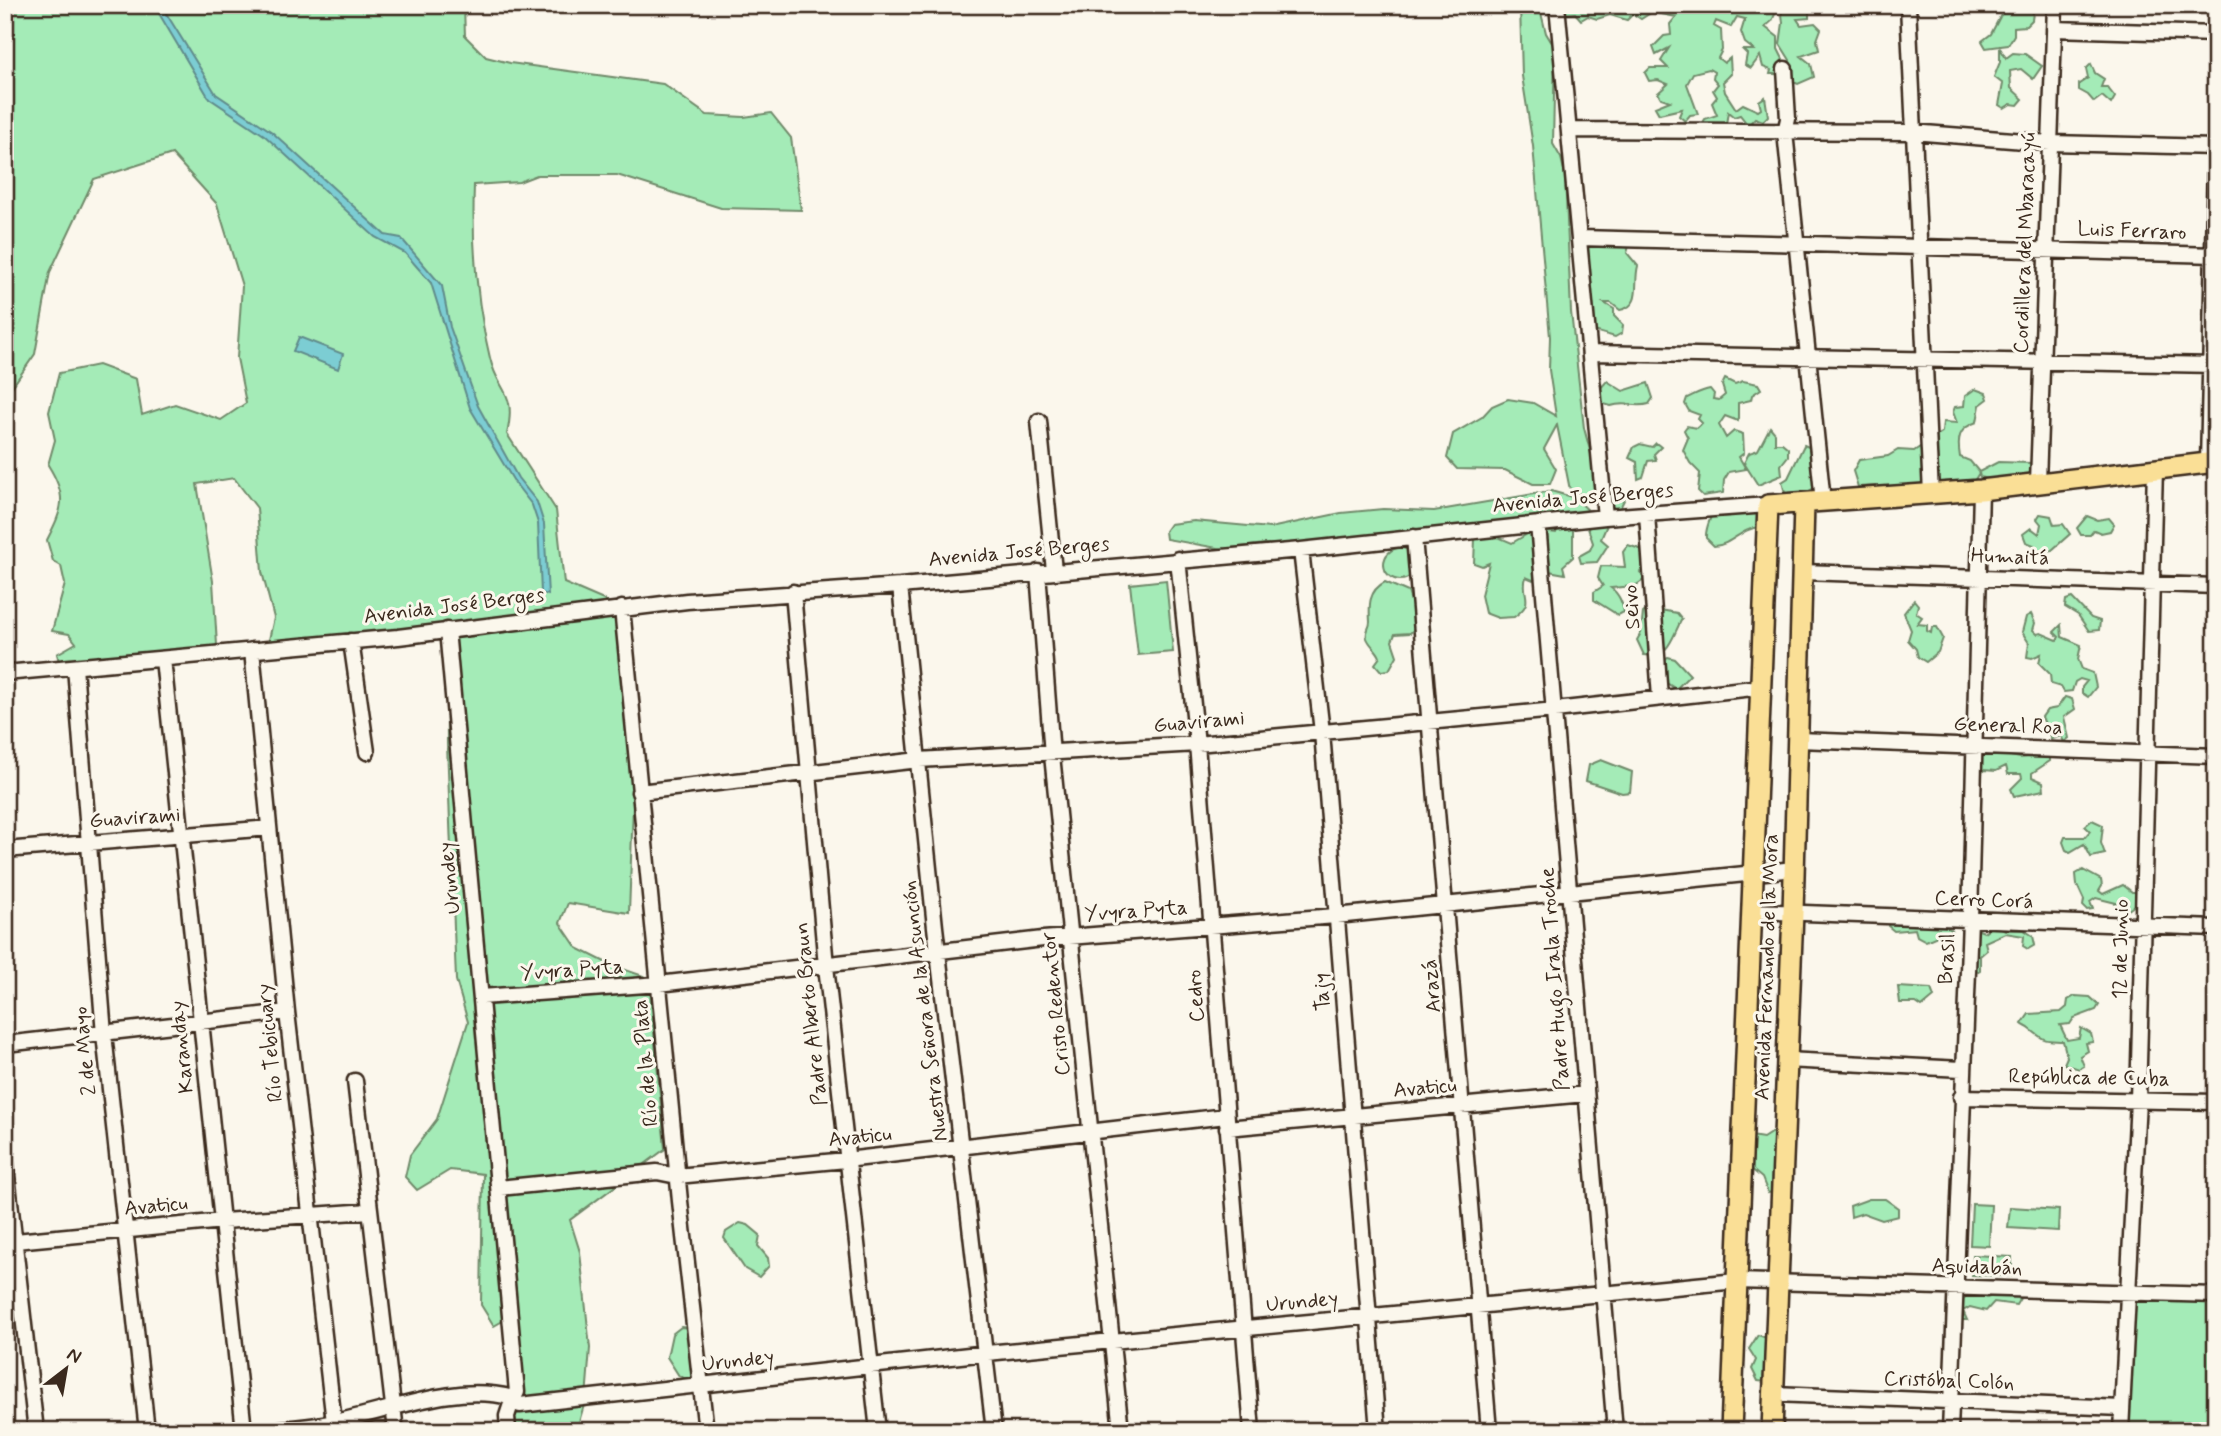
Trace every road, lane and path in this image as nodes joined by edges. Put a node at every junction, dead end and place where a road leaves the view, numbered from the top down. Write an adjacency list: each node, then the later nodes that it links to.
1 (1557, 5): 8 (street)
2 (1908, 5): 10 (street)
3 (2054, 5): 4 (street, Cordillera del Mbaracayú)
4 (2054, 29): 5 (street); 11 (street, Cordillera del Mbaracayú)
5 (2216, 34)
6 (1785, 69): 9 (street)
7 (2216, 118): 12 (street)
8 (1571, 130): 9 (street); 13 (street)
9 (1785, 132): 10 (street); 14 (street)
10 (1912, 132): 11 (street); 15 (street)
11 (2050, 144): 12 (street); 16 (street, Cordillera del Mbaracayú)
12 (2215, 147): 17 (street)
13 (1580, 238): 14 (street, Luis Ferraro); 18 (street)
14 (1794, 245): 15 (street, Luis Ferraro); 19 (street)
15 (1920, 247): 16 (street, Luis Ferraro); 20 (street)
16 (2046, 250): 17 (street, Luis Ferraro); 21 (street, Cordillera del Mbaracayú)
17 (2213, 255): 22 (street)
18 (1591, 353): 19 (street); 32 (street)
19 (1807, 355): 20 (street); 29 (street)
20 (1925, 358): 21 (street); 28 (street)
21 (2042, 362): 22 (street); 26 (street, Cordillera del Mbaracayú)
22 (2212, 365): 24 (street)
23 (1039, 421): 37 (street)
24 (2212, 462): 25 (main road, Avenida José Berges)
25 (2155, 468): 26 (main road, Avenida José Berges); 41 (street, 12 de Junio)
26 (2038, 482): 27 (main road, Avenida José Berges)
27 (1981, 490): 28 (main road, Avenida José Berges); 40 (street, Brasil)
28 (1931, 494): 29 (main road, Avenida José Berges)
29 (1814, 503): 30 (main road, Avenida José Berges); 39 (main road, Avenida Fernando de la Mora)
30 (1768, 505): 31 (street, Avenida José Berges); 52 (main road, Avenida Fernando de la Mora)
31 (1647, 514): 32 (street, Avenida José Berges); 53 (street, Seivo)
32 (1605, 517): 33 (street, Avenida José Berges)
33 (1538, 524): 34 (street, Avenida José Berges); 54 (street, Padre Hugo Irala Troche)
34 (1414, 537): 35 (street, Avenida José Berges); 55 (street, Arazá)
35 (1301, 550): 36 (street, Avenida José Berges); 56 (street, Tajy)
36 (1178, 559): 37 (street, Avenida José Berges); 58 (street, Cedro)
37 (1054, 571): 38 (street, Avenida José Berges)
38 (1038, 572): 42 (street, Avenida José Berges); 62 (street, Cristo Redentor)
39 (1802, 572): 40 (street, Humaitá); 57 (main road, Avenida Fernando de la Mora)
40 (1979, 577): 41 (street, Humaitá); 59 (street, Brasil)
41 (2151, 583): 43 (street, Humaitá); 61 (street, 12 de Junio)
42 (900, 586): 44 (street, Avenida José Berges); 64 (street, Nuestra Señora de la Asunción)
43 (2216, 586)
44 (793, 592): 45 (street, Avenida José Berges); 65 (street, Padre Alberto Braun)
45 (622, 608): 46 (street, Avenida José Berges); 66 (street, Río de la Plata)
46 (447, 630): 47 (street, Avenida José Berges); 86 (street, Urundey)
47 (351, 641): 48 (street, Avenida José Berges); 60 (street)
48 (252, 650): 49 (street, Avenida José Berges); 67 (street, Río Tebicuary)
49 (163, 659): 50 (street, Avenida José Berges); 68 (street, Karanday)
50 (75, 667): 51 (street, Avenida José Berges); 69 (street, 2 de Mayo)
51 (5, 673)
52 (1762, 687): 53 (street, Guavirami); 72 (main road, Avenida Fernando de la Mora)
53 (1660, 698): 54 (street, Guavirami)
54 (1555, 710): 55 (street, Guavirami); 73 (street, Padre Hugo Irala Troche)
55 (1431, 722): 56 (street, Guavirami); 74 (street, Arazá)
56 (1322, 732): 58 (street, Guavirami); 77 (street, Tajy)
57 (1798, 740): 59 (street, General Roa); 71 (main road, Avenida Fernando de la Mora)
58 (1197, 744): 62 (street, Guavirami); 80 (street, Cedro)
59 (1973, 746): 61 (street, General Roa); 78 (street, Brasil)
60 (366, 752)
61 (2147, 752): 63 (street, General Roa); 79 (street, 12 de Junio)
62 (1052, 755): 64 (street, Guavirami); 82 (street, Cristo Redentor)
63 (2216, 756)
64 (919, 760): 65 (street, Guavirami); 83 (street, Nuestra Señora de la Asunción)
65 (809, 772): 66 (street, Guavirami); 84 (street, Padre Alberto Braun)
66 (639, 792): 85 (street, Río de la Plata)
67 (269, 828): 68 (street, Guavirami); 87 (street, Río Tebicuary)
68 (179, 836): 69 (street, Guavirami); 88 (street, Karanday)
69 (88, 843): 70 (street, Guavirami); 89 (street, 2 de Mayo)
70 (5, 850)
71 (1794, 869): 72 (street, Yvyra Pyta); 76 (main road, Avenida Fernando de la Mora)
72 (1753, 875): 73 (street, Yvyra Pyta); 75 (main road, Avenida Fernando de la Mora)
73 (1570, 890): 74 (street, Yvyra Pyta); 94 (street, Padre Hugo Irala Troche)
74 (1446, 903): 77 (street, Yvyra Pyta); 98 (street, Arazá)
75 (1751, 911): 76 (street, Cerro Corá); 112 (main road, Avenida Fernando de la Mora)
76 (1793, 913): 78 (street, Cerro Corá); 91 (main road, Avenida Fernando de la Mora)
77 (1336, 916): 80 (street, Yvyra Pyta); 99 (street, Tajy)
78 (1970, 920): 79 (street, Cerro Corá); 92 (street, Brasil)
79 (2143, 926): 81 (street, Cerro Corá); 96 (street, 12 de Junio)
80 (1212, 927): 82 (street, Yvyra Pyta); 100 (street, Cedro)
81 (2216, 928)
82 (1070, 937): 83 (street, Yvyra Pyta); 101 (street, Cristo Redentor)
83 (939, 951): 84 (street, Yvyra Pyta); 102 (street, Nuestra Señora de la Asunción)
84 (826, 966): 85 (street, Yvyra Pyta); 104 (street, Padre Alberto Braun)
85 (659, 984): 86 (street, Yvyra Pyta); 105 (street, Río de la Plata)
86 (482, 997): 106 (street, Urundey)
87 (287, 1012): 88 (street); 108 (street, Río Tebicuary)
88 (200, 1024): 89 (street); 109 (street, Karanday)
89 (104, 1034): 90 (street); 110 (street, 2 de Mayo)
90 (5, 1045)
91 (1786, 1060): 92 (street); 113 (main road, Avenida Fernando de la Mora)
92 (1962, 1069): 95 (street, Brasil)
93 (355, 1081): 107 (street)
94 (1585, 1094): 98 (street, Avaticu); 117 (street, Padre Hugo Irala Troche)
95 (1961, 1097): 96 (street, República de Cuba); 114 (street, Brasil)
96 (2138, 1100): 97 (street, República de Cuba); 115 (street, 12 de Junio)
97 (2216, 1101)
98 (1463, 1105): 99 (street, Avaticu); 118 (street, Arazá)
99 (1354, 1115): 100 (street, Avaticu); 119 (street, Tajy)
100 (1226, 1122): 101 (street, Avaticu); 120 (street, Cedro)
101 (1090, 1132): 102 (street, Avaticu); 121 (street, Cristo Redentor)
102 (962, 1146): 104 (street, Avaticu); 122 (street, Nuestra Señora de la Asunción)
103 (5, 1157): 111 (street)
104 (846, 1160): 105 (street, Avaticu); 123 (street, Padre Alberto Braun)
105 (677, 1176): 106 (street, Avaticu); 124 (street, Río de la Plata)
106 (499, 1188): 126 (street, Urundey)
107 (370, 1211): 108 (street, Avaticu); 128 (street)
108 (310, 1213): 109 (street, Avaticu); 130 (street, Río Tebicuary)
109 (223, 1220): 110 (street, Avaticu); 133 (street, Karanday)
110 (125, 1230): 111 (street, Avaticu); 132 (street, 2 de Mayo)
111 (10, 1241): 131 (street)
112 (1737, 1282): 113 (street, Aquidabán); 117 (street, Urundey); 145 (main road, Avenida Fernando de la Mora)
113 (1780, 1282): 114 (street, Aquidabán); 125 (main road, Avenida Fernando de la Mora)
114 (1956, 1287): 115 (street, Aquidabán); 127 (street, Brasil)
115 (2127, 1292): 116 (street, Aquidabán); 129 (street, 12 de Junio)
116 (2216, 1294)
117 (1606, 1295): 118 (street, Urundey); 144 (street, Padre Hugo Irala Troche)
118 (1481, 1307): 119 (street, Urundey); 143 (street, Arazá)
119 (1371, 1317): 120 (street, Urundey); 142 (street, Tajy)
120 (1244, 1329): 121 (street, Urundey); 141 (street, Cedro)
121 (1113, 1341): 122 (street, Urundey); 140 (street, Cristo Redentor)
122 (987, 1353): 123 (street, Urundey); 139 (street, Nuestra Señora de la Asunción)
123 (871, 1367): 124 (street, Urundey); 138 (street, Padre Alberto Braun)
124 (702, 1386): 126 (street, Urundey); 137 (street, Río de la Plata)
125 (1774, 1394): 127 (street, Cristóbal Colón); 146 (main road, Avenida Fernando de la Mora)
126 (513, 1398): 128 (street); 136 (street)
127 (1951, 1402): 129 (street, Cristóbal Colón); 147 (street, Brasil)
128 (392, 1406): 130 (street); 135 (street)
129 (2122, 1408): 148 (street, 12 de Junio)
130 (334, 1427): 134 (street)
131 (36, 1431)
132 (147, 1431)
133 (244, 1431)
134 (264, 1431)
135 (396, 1431)
136 (508, 1431)
137 (706, 1431)
138 (878, 1431)
139 (994, 1431)
140 (1121, 1431)
141 (1252, 1431)
142 (1378, 1431)
143 (1489, 1431)
144 (1615, 1431)
145 (1731, 1431)
146 (1772, 1431)
147 (1950, 1431)
148 (2121, 1431)

